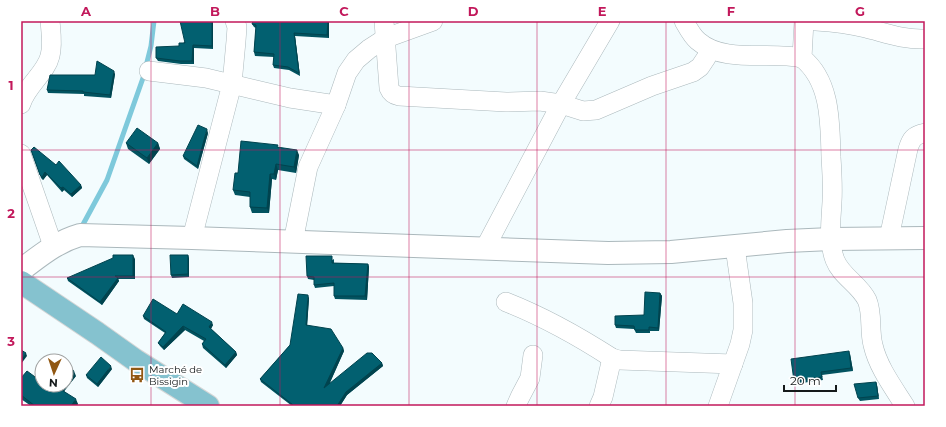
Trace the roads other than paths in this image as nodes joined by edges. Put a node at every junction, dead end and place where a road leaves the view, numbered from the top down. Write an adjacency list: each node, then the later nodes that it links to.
1 (50, 21): 15 (street)
2 (235, 21): 14 (street)
3 (433, 21): 9 (street)
4 (610, 21): 16 (street)
5 (684, 21): 11 (street)
6 (804, 21): 12 (street)
7 (816, 21): 8 (street)
8 (866, 24): 10 (street)
9 (385, 30): 16 (street); 17 (street)
10 (925, 39)
11 (710, 50): 12 (street); 16 (street)
12 (802, 58): 23 (street)
13 (149, 71): 14 (street)
14 (232, 84): 17 (street); 20 (street)
15 (21, 104)
16 (561, 104): 27 (street)
17 (336, 105): 24 (street)
18 (925, 133): 21 (street)
19 (21, 154): 25 (street)
20 (192, 238): 24 (street); 25 (street)
21 (888, 238): 22 (street); 23 (street)
22 (925, 238)
23 (831, 239): 26 (street); 38 (street)
24 (293, 242): 27 (street)
25 (53, 246): 28 (street)
26 (735, 247): 27 (street); 33 (street)
27 (485, 248)
28 (21, 270)
29 (21, 282): 34 (main road)
30 (506, 302): 32 (street)
31 (533, 355): 35 (street)
32 (612, 358): 33 (street); 36 (street)
33 (733, 364): 37 (street)
34 (208, 406)
35 (516, 406)
36 (599, 406)
37 (718, 406)
38 (905, 406)

